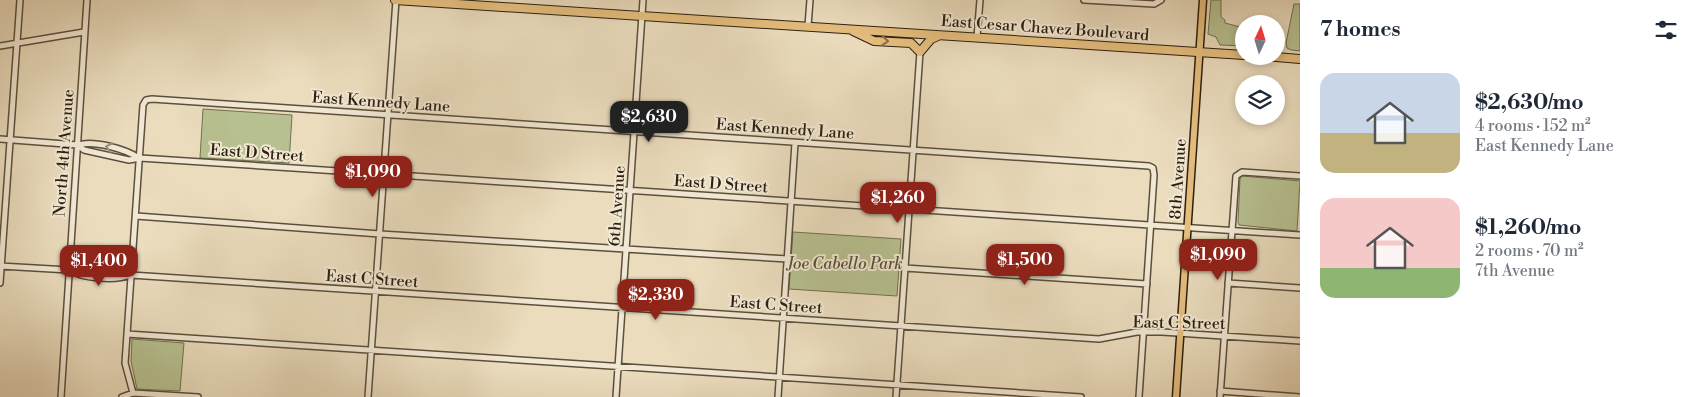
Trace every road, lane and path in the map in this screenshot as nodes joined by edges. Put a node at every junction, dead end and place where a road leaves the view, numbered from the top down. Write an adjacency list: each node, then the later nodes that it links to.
1 (20, 0): 16 (street)
2 (87, 0): 13 (street, North 4th Avenue)
3 (396, 0): 10 (highway, East Cesar Chavez Boulevard); 23 (street)
4 (643, 0): 10 (street, 6th Avenue)
5 (810, 0): 11 (street)
6 (980, 0): 15 (street)
7 (1084, 0): 9 (street)
8 (1203, 0): 19 (main road, 8th Avenue)
9 (1160, 1)
10 (642, 16): 11 (highway, East Cesar Chavez Boulevard); 24 (street, 6th Avenue)
11 (808, 26): 12 (highway, East Cesar Chavez Boulevard)
12 (849, 29): 14 (highway, East Cesar Chavez Boulevard); 18 (highway, one-way to 18)
13 (84, 32): 16 (street); 28 (street, North 4th Avenue)
14 (942, 34): 15 (highway, East Cesar Chavez Boulevard); 18 (highway)
15 (977, 37): 19 (highway, East Cesar Chavez Boulevard)
16 (16, 43): 17 (street); 26 (street)
17 (0, 46)
18 (920, 52): 29 (street)
19 (1200, 52): 20 (highway, East Cesar Chavez Boulevard); 38 (main road, 8th Avenue)
20 (1235, 54)
21 (1285, 57): 22 (highway)
22 (1300, 58)
23 (388, 114): 24 (street, East Kennedy Lane); 30 (street, East Kennedy Lane); 31 (street)
24 (634, 132): 27 (street, East Kennedy Lane); 33 (street, 6th Avenue)
25 (0, 139): 26 (street, East D Street)
26 (10, 140): 28 (street, East D Street); 44 (street)
27 (795, 143): 29 (street, East Kennedy Lane); 34 (street)
28 (78, 145): 30 (street, East D Street); 46 (street, North 4th Avenue)
29 (913, 150): 35 (street); 37 (street, East Kennedy Lane)
30 (140, 158): 31 (street, East D Street); 36 (street)
31 (384, 174): 33 (street, East D Street); 40 (street)
32 (1300, 176): 39 (street)
33 (630, 191): 34 (street, East D Street); 42 (street, 6th Avenue)
34 (791, 202): 35 (street, East D Street); 43 (street)
35 (909, 209): 37 (street, East D Street); 45 (street)
36 (136, 216): 40 (street); 47 (street)
37 (1151, 225): 38 (street, East D Street); 50 (street)
38 (1189, 228): 39 (street, East D Street); 57 (main road, 8th Avenue)
39 (1232, 231): 41 (street, East D Street); 49 (street)
40 (380, 234): 42 (street); 52 (street)
41 (1300, 235)
42 (626, 249): 43 (street); 53 (street, 6th Avenue)
43 (788, 259): 54 (street)
44 (1, 266): 46 (street, East C Street); 48 (street)
45 (905, 268): 50 (street); 55 (street)
46 (69, 270): 47 (street, East C Street); 67 (street, North 4th Avenue)
47 (131, 275): 52 (street, East C Street); 58 (street)
48 (0, 283)
49 (1228, 283): 51 (street); 59 (street)
50 (1147, 284): 56 (street)
51 (1300, 288)
52 (376, 291): 53 (street, East C Street); 61 (street)
53 (622, 309): 54 (street, East C Street); 62 (street, 6th Avenue)
54 (784, 318): 55 (street, East C Street); 63 (street)
55 (900, 326): 56 (street, East C Street); 64 (street)
56 (1144, 332): 57 (street, East C Street); 75 (street)
57 (1181, 333): 59 (street, East C Street); 76 (main road, 8th Avenue)
58 (127, 334): 61 (street); 65 (street)
59 (1224, 335): 60 (street, East C Street); 66 (street)
60 (1300, 340)
61 (372, 350): 62 (street); 70 (street)
62 (618, 367): 63 (street); 71 (street, 6th Avenue)
63 (780, 378): 64 (street); 72 (street)
64 (897, 385): 73 (street); 74 (street)
65 (133, 393): 68 (street); 69 (street)
66 (1220, 394): 77 (street)
67 (61, 397)
68 (122, 397)
69 (198, 397)
70 (368, 397)
71 (616, 397)
72 (778, 397)
73 (896, 397)
74 (1081, 397)
75 (1139, 397)
76 (1176, 397)
77 (1300, 397)

